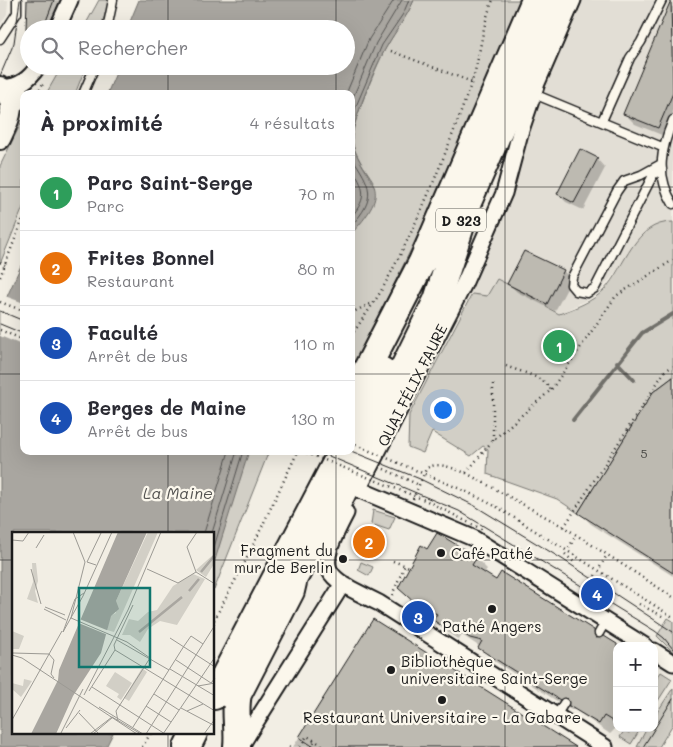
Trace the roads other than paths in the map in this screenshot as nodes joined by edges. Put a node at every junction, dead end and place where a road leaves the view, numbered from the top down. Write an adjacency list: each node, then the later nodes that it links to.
1 (17, 0): 10 (lane)
2 (70, 0): 8 (street)
3 (113, 0): 9 (lane)
4 (534, 0): 28 (highway, D 323)
5 (556, 0): 25 (highway, D 323)
6 (573, 0): 17 (street, QUAI FÉLIX FAURE)
7 (662, 0): 20 (lane)
8 (62, 20)
9 (108, 20)
10 (0, 39)
11 (30, 75): 14 (street)
12 (37, 75): 15 (street)
13 (91, 75): 16 (lane)
14 (0, 87): 18 (street)
15 (26, 90)
16 (85, 90)
17 (534, 94): 20 (lane); 26 (street, QUAI FÉLIX FAURE)
18 (20, 99): 21 (street)
19 (673, 120): 22 (lane)
20 (602, 121): 22 (lane)
21 (0, 139)
22 (662, 147): 23 (lane)
23 (662, 166): 23 (lane); 24 (lane)
24 (673, 204)
25 (466, 210): 27 (highway); 29 (highway, D 323)
26 (464, 284): 27 (street); 32 (street, QUAI FÉLIX FAURE)
27 (437, 300): 33 (highway)
28 (355, 391)
29 (355, 425)
30 (314, 455): 39 (highway)
31 (340, 455): 35 (highway)
32 (358, 489): 34 (street, QUAI FÉLIX FAURE); 36 (street)
33 (294, 578): 35 (highway); 47 (highway)
34 (342, 585): 42 (street); 47 (street)
35 (265, 600): 40 (highway)
36 (636, 642)
37 (658, 654): 38 (street)
38 (673, 663)
39 (215, 664)
40 (215, 694)
41 (564, 703): 42 (lane)
42 (556, 716): 48 (street)
43 (178, 734): 45 (highway)
44 (194, 734): 46 (highway)
45 (172, 747)
46 (187, 747)
47 (239, 747)
48 (605, 747)

